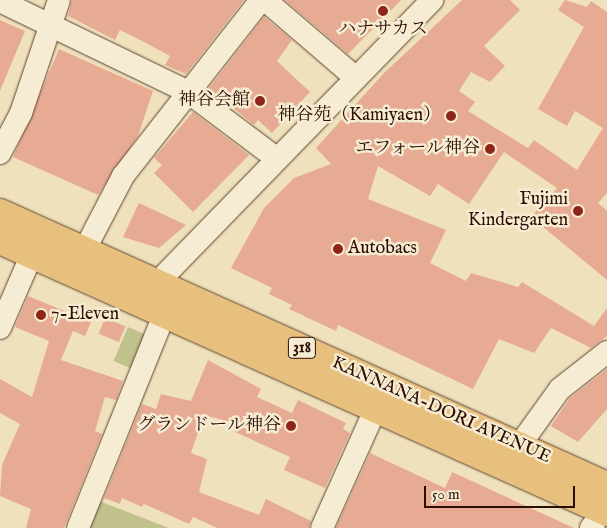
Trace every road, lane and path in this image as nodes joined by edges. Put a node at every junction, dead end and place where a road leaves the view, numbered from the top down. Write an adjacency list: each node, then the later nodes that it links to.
1 (59, 0): 6 (street)
2 (261, 0): 8 (street)
3 (264, 0): 7 (street)
4 (432, 0): 7 (street)
5 (0, 1): 6 (street)
6 (50, 22): 8 (street); 9 (street)
7 (356, 78): 10 (street)
8 (188, 92): 10 (street); 13 (street)
9 (0, 153)
10 (276, 158): 15 (street)
11 (0, 213): 13 (main road, KANNANA-DORI AVENUE / 318)
12 (0, 240): 14 (main road, KANNANA-DORI AVENUE / 318)
13 (84, 251): 15 (main road, KANNANA-DORI AVENUE / 318)
14 (32, 254): 16 (main road, KANNANA-DORI AVENUE / 318); 17 (street)
15 (157, 283): 20 (main road, KANNANA-DORI AVENUE / 318)
16 (165, 313): 19 (main road, KANNANA-DORI AVENUE / 318); 23 (street)
17 (0, 328)
18 (607, 352): 20 (street)
19 (376, 408): 22 (main road, KANNANA-DORI AVENUE / 318); 24 (street)
20 (519, 446): 21 (main road, KANNANA-DORI AVENUE / 318)
21 (606, 485)
22 (599, 523)
23 (78, 528)
24 (322, 528)

